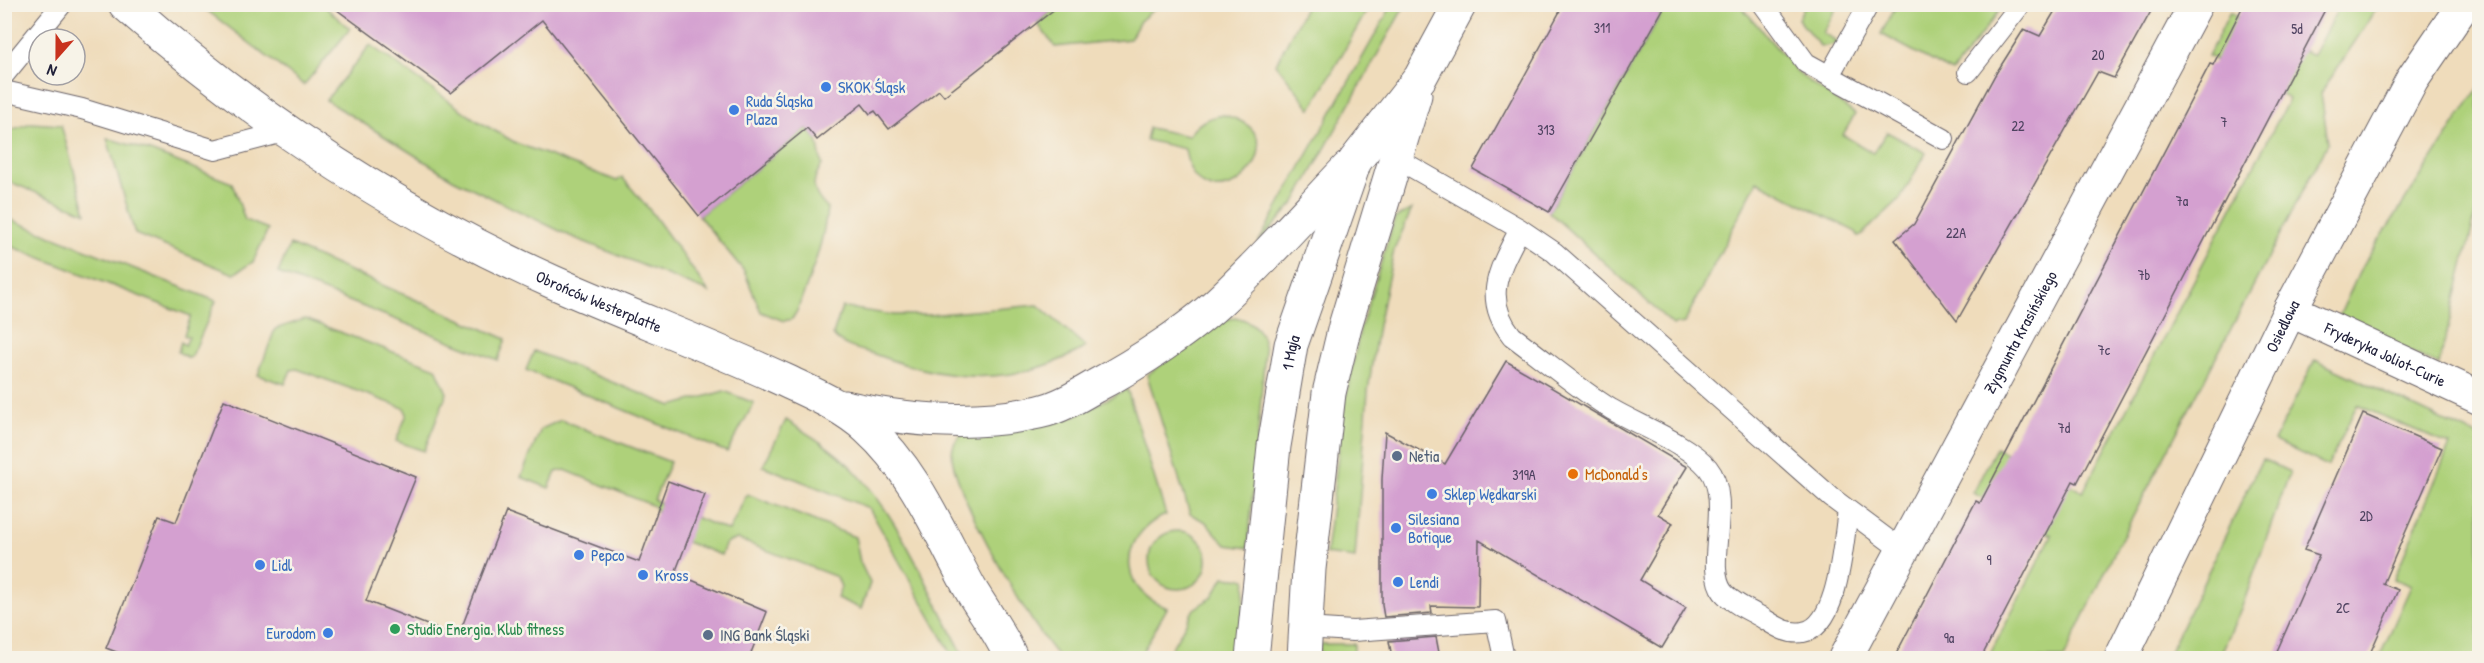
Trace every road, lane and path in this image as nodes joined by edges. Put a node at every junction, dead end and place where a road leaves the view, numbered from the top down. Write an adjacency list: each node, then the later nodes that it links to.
1 (62, 4): 10 (lane)
2 (125, 4): 14 (street, Obrońców Westerplatte)
3 (1460, 4): 12 (street, 1 Maja)
4 (1763, 4): 11 (lane)
5 (1869, 4): 11 (lane)
6 (2021, 4): 9 (lane)
7 (2196, 4): 23 (street, Zygmunta Krasińskiego)
8 (2464, 4): 19 (street, Osiedlowa)
9 (1968, 72)
10 (4, 75)
11 (1829, 76): 15 (lane)
12 (1420, 78): 16 (street, 1 Maja); 17 (street, 1 Maja)
13 (4, 91): 14 (lane)
14 (287, 131): 21 (street, Obrońców Westerplatte)
15 (1944, 139)
16 (1396, 158): 18 (lane); 24 (street, 1 Maja)
17 (1355, 160): 21 (street); 26 (street, 1 Maja)
18 (1520, 229): 22 (lane); 22 (lane)
19 (2290, 310): 20 (street, Fryderyka Joliot-Curie); 29 (street, Osiedlowa)
20 (2480, 398)
21 (836, 405): 25 (street, Obrońców Westerplatte)
22 (1848, 511): 23 (lane)
23 (1903, 550): 28 (street, Zygmunta Krasińskiego)
24 (1305, 643): 27 (lane)
25 (1013, 656)
26 (1252, 658)
27 (1504, 658)
28 (1845, 658)
29 (2121, 658)

